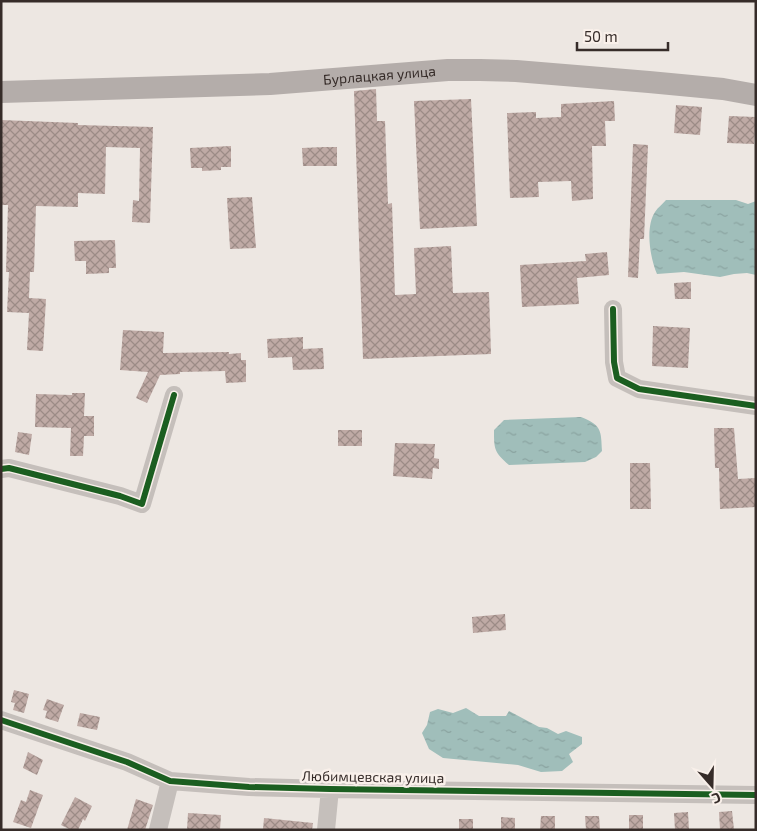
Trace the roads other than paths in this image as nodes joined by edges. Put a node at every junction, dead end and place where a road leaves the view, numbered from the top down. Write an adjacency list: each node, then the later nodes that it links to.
1 (1, 92): 2 (main road, Бурлацкая улица)
2 (756, 95)
3 (612, 308): 5 (street)
4 (174, 395): 6 (street)
5 (756, 406)
6 (1, 469)
7 (1, 720): 8 (street, Любимцевская улица)
8 (170, 781): 9 (street, Любимцевская улица); 11 (street)
9 (330, 789): 10 (street, Любимцевская улица); 12 (street)
10 (756, 795)
11 (158, 830)
12 (326, 830)

